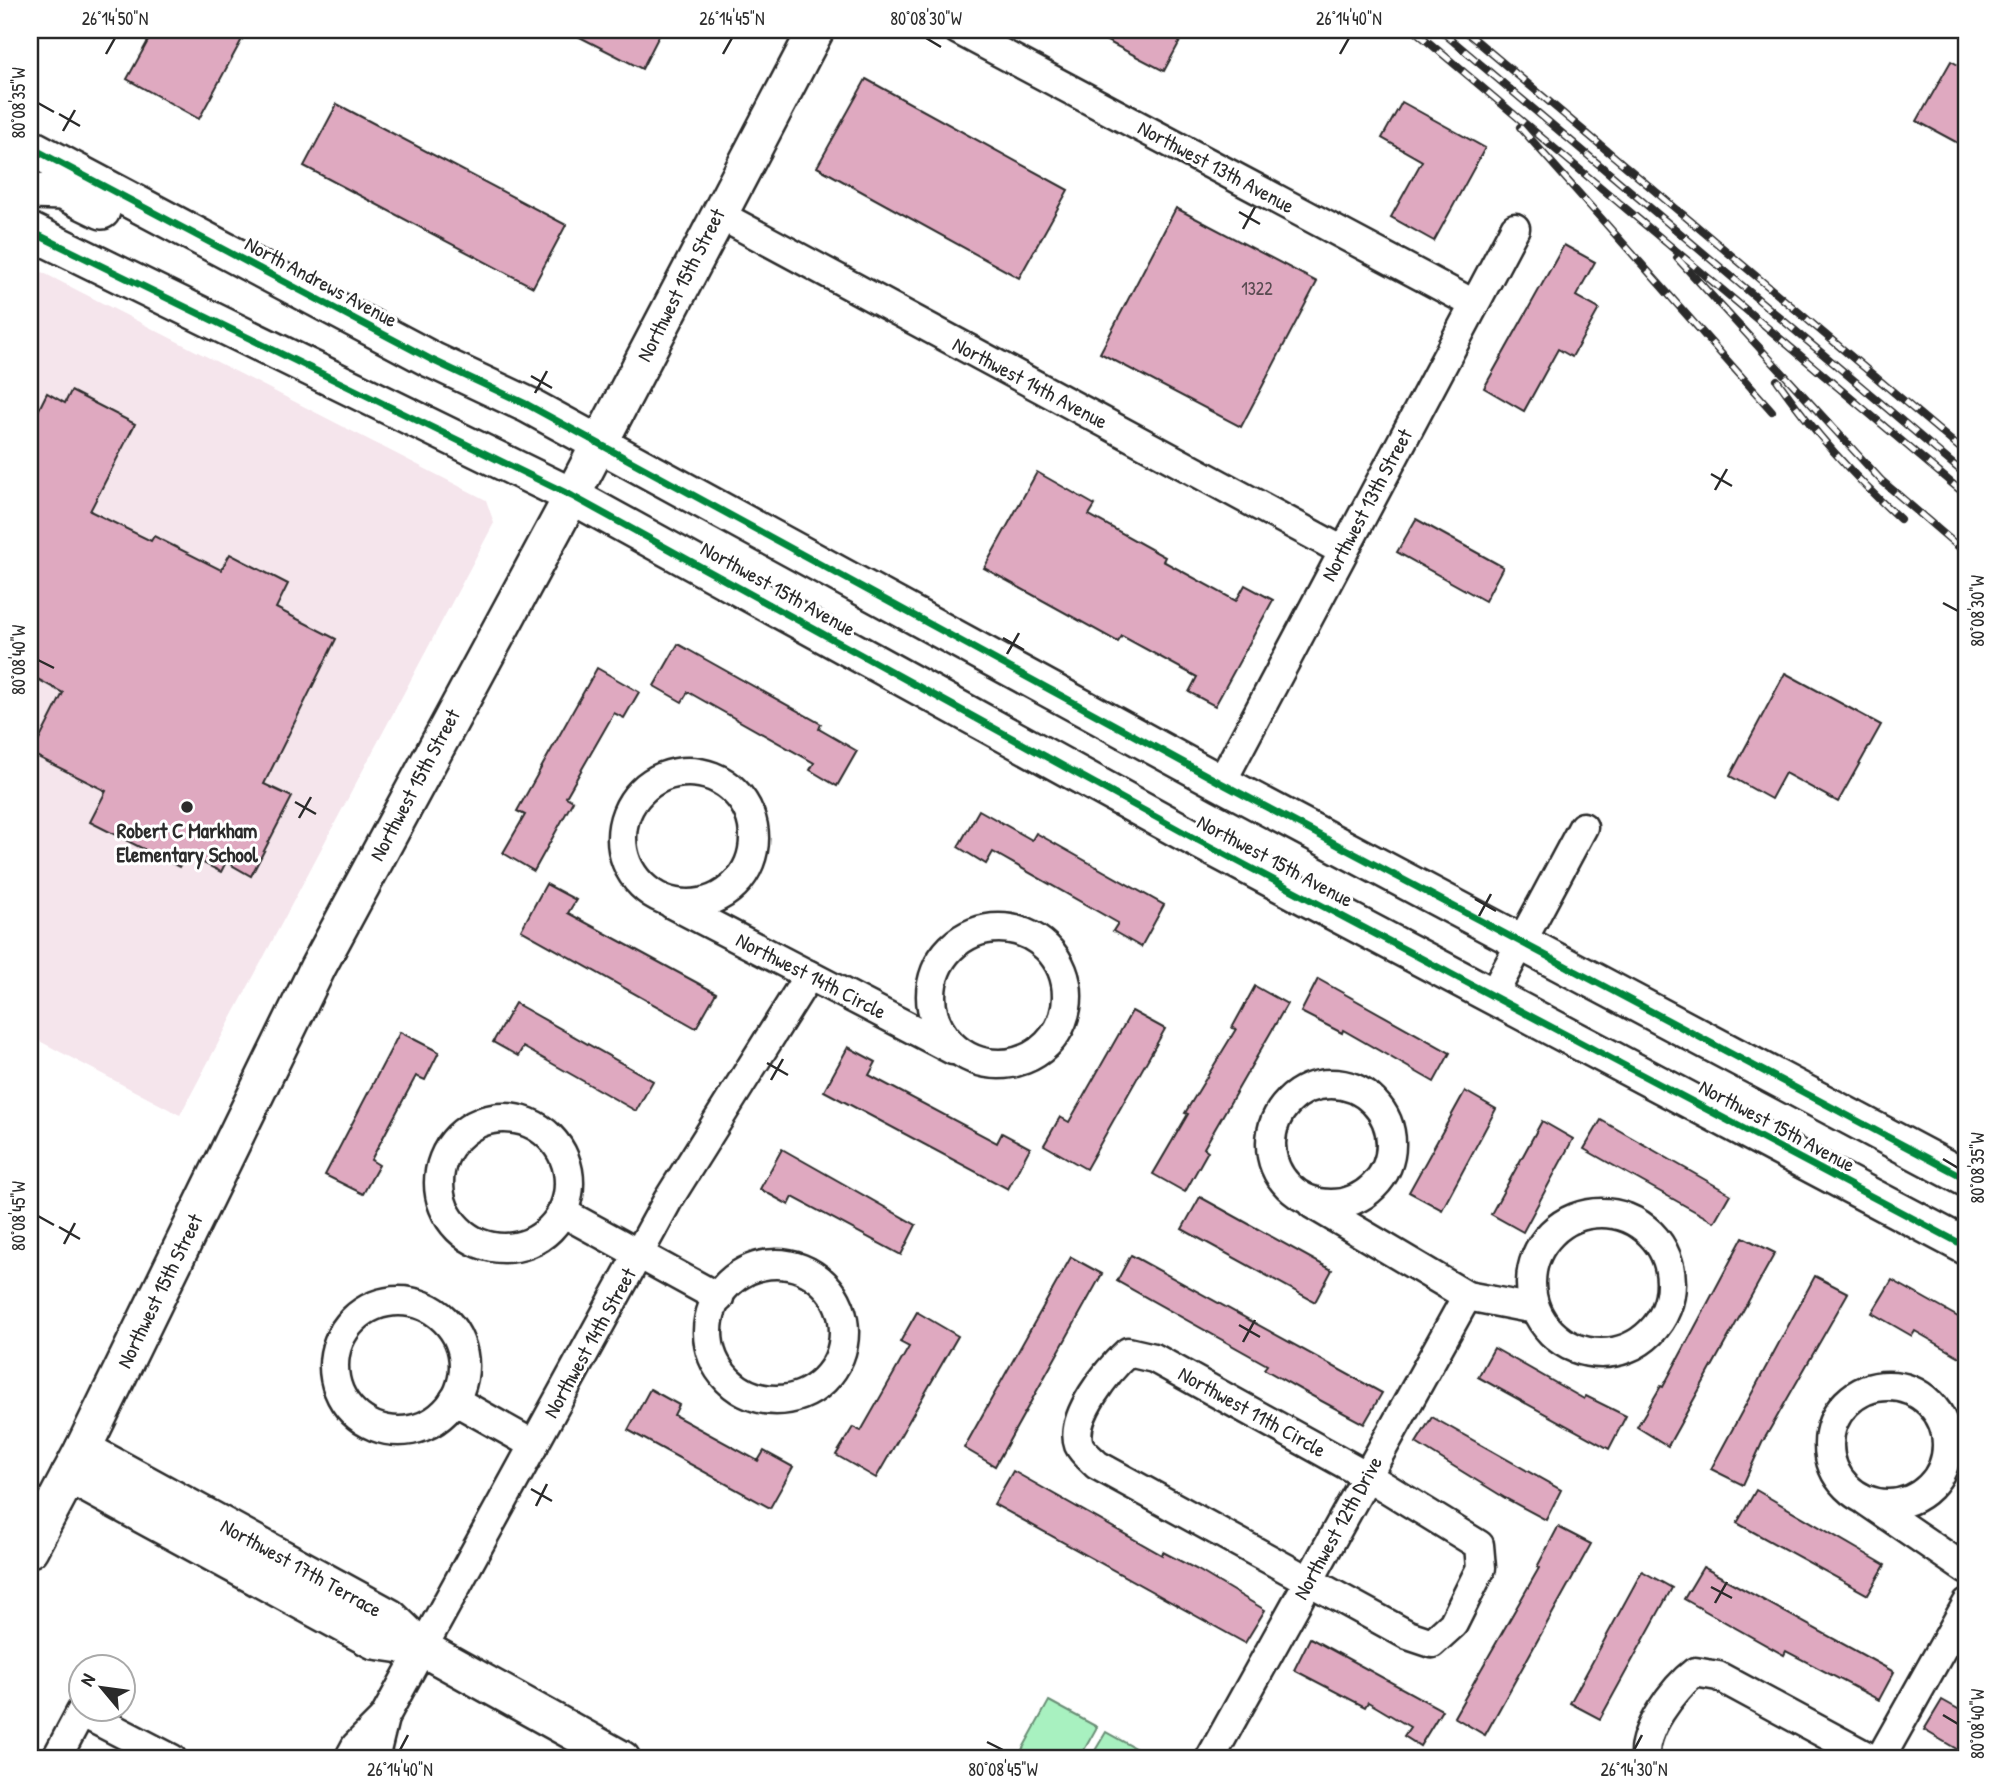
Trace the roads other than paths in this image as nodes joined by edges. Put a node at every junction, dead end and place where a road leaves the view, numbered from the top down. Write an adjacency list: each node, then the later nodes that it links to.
1 (816, 30): 5 (street, Northwest 15th Street)
2 (958, 30): 8 (street, Northwest 13th Avenue)
3 (30, 147): 9 (street, North Andrews Avenue)
4 (30, 191): 9 (street)
5 (718, 214): 10 (street, Northwest 15th Street); 12 (street, Northwest 14th Avenue)
6 (1515, 228): 8 (street, Northwest 13th Street)
7 (30, 231): 11 (street)
8 (1474, 304): 12 (street, Northwest 13th Street)
9 (432, 360): 10 (street, North Andrews Avenue)
10 (599, 444): 11 (street, Northwest 15th Street); 13 (street, Northwest 15th Avenue)
11 (572, 496): 18 (street, Northwest 15th Avenue); 32 (street, Northwest 15th Street)
12 (1343, 551): 13 (street, Northwest 13th Street)
13 (1220, 783): 16 (street, Northwest 15th Avenue)
14 (1583, 827): 16 (street)
15 (658, 897): 15 (street, Northwest 14th Circle); 17 (street, Northwest 14th Circle)
16 (1521, 942): 18 (street); 20 (street, Northwest 15th Avenue)
17 (809, 975): 19 (street, Northwest 14th Circle); 26 (street, Northwest 14th Street)
18 (1493, 995): 23 (street, Northwest 15th Avenue)
19 (964, 1056): 19 (street, Northwest 14th Circle)
20 (1967, 1179)
21 (1303, 1199): 21 (street); 27 (street)
22 (562, 1212): 22 (street); 26 (street)
23 (1912, 1218): 24 (street); 25 (street, Northwest 15th Avenue)
24 (1967, 1228)
25 (1967, 1247)
26 (638, 1254): 28 (street); 31 (street, Northwest 14th Street)
27 (1467, 1296): 29 (street); 33 (street, Northwest 12th Drive)
28 (719, 1298): 28 (street)
29 (1535, 1308): 29 (street)
30 (454, 1400): 30 (street); 31 (street)
31 (534, 1444): 39 (street, Northwest 14th Street)
32 (76, 1462): 35 (street, Northwest 15th Street); 39 (street, Northwest 17th Terrace)
33 (1367, 1476): 37 (street, Northwest 12th Drive); 37 (street, Northwest 11th Circle); 37 (street, Northwest 11th Circle)
34 (1849, 1490): 34 (street); 36 (street)
35 (30, 1549)
36 (1967, 1570)
37 (1308, 1581): 46 (street, Northwest 12th Drive)
38 (1967, 1604): 49 (street)
39 (422, 1648): 40 (street, Northwest 14th Street); 45 (street)
40 (384, 1718): 43 (street, Northwest 14th Street); 44 (street, Northwest 14th Street)
41 (56, 1759): 42 (street)
42 (172, 1759)
43 (349, 1759)
44 (374, 1759)
45 (622, 1759)
46 (1210, 1759)
47 (1646, 1759): 48 (street)
48 (1872, 1759)
49 (1880, 1759)

